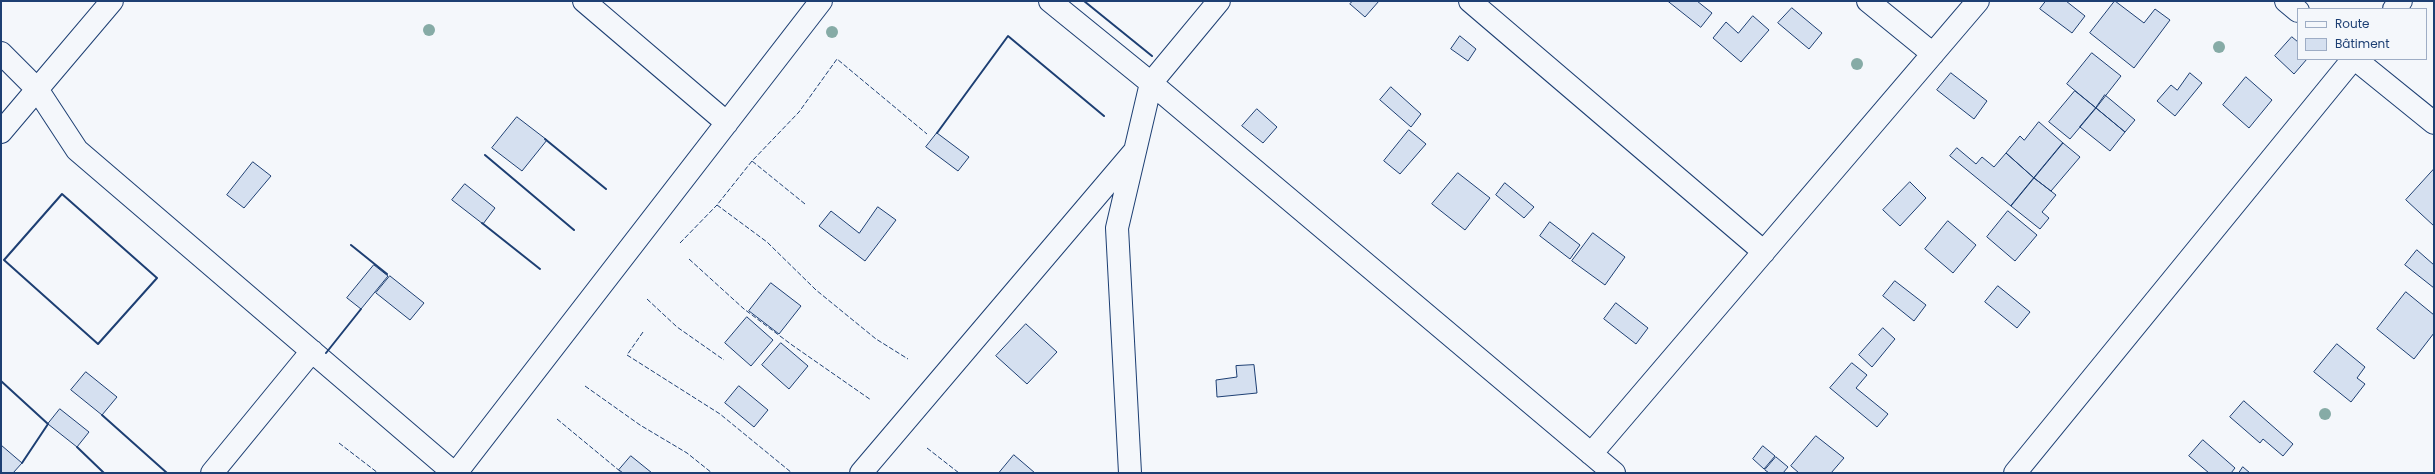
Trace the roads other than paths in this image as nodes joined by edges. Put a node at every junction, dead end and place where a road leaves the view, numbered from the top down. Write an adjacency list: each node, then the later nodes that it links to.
1 (112, 1): 16 (street)
2 (584, 1): 17 (street)
3 (821, 1): 17 (street)
4 (1050, 1): 15 (street)
5 (1219, 1): 15 (street)
6 (1470, 1): 21 (street)
7 (1868, 1): 12 (street)
8 (1978, 1): 12 (street)
9 (2286, 1): 10 (street)
10 (2297, 10)
11 (1, 53): 16 (street)
12 (1933, 54): 21 (street)
13 (2353, 60): 29 (street)
14 (2355, 60): 18 (street)
15 (1151, 83): 20 (street); 23 (street)
16 (37, 89): 19 (street); 22 (street)
17 (727, 123): 25 (street)
18 (2434, 123)
19 (1, 132)
20 (1135, 150): 26 (street); 27 (street)
21 (1764, 252): 23 (street)
22 (312, 351): 24 (street); 25 (street)
23 (1591, 454): 28 (street)
24 (212, 473)
25 (455, 473)
26 (861, 473)
27 (1130, 473)
28 (1614, 473)
29 (2015, 473)

